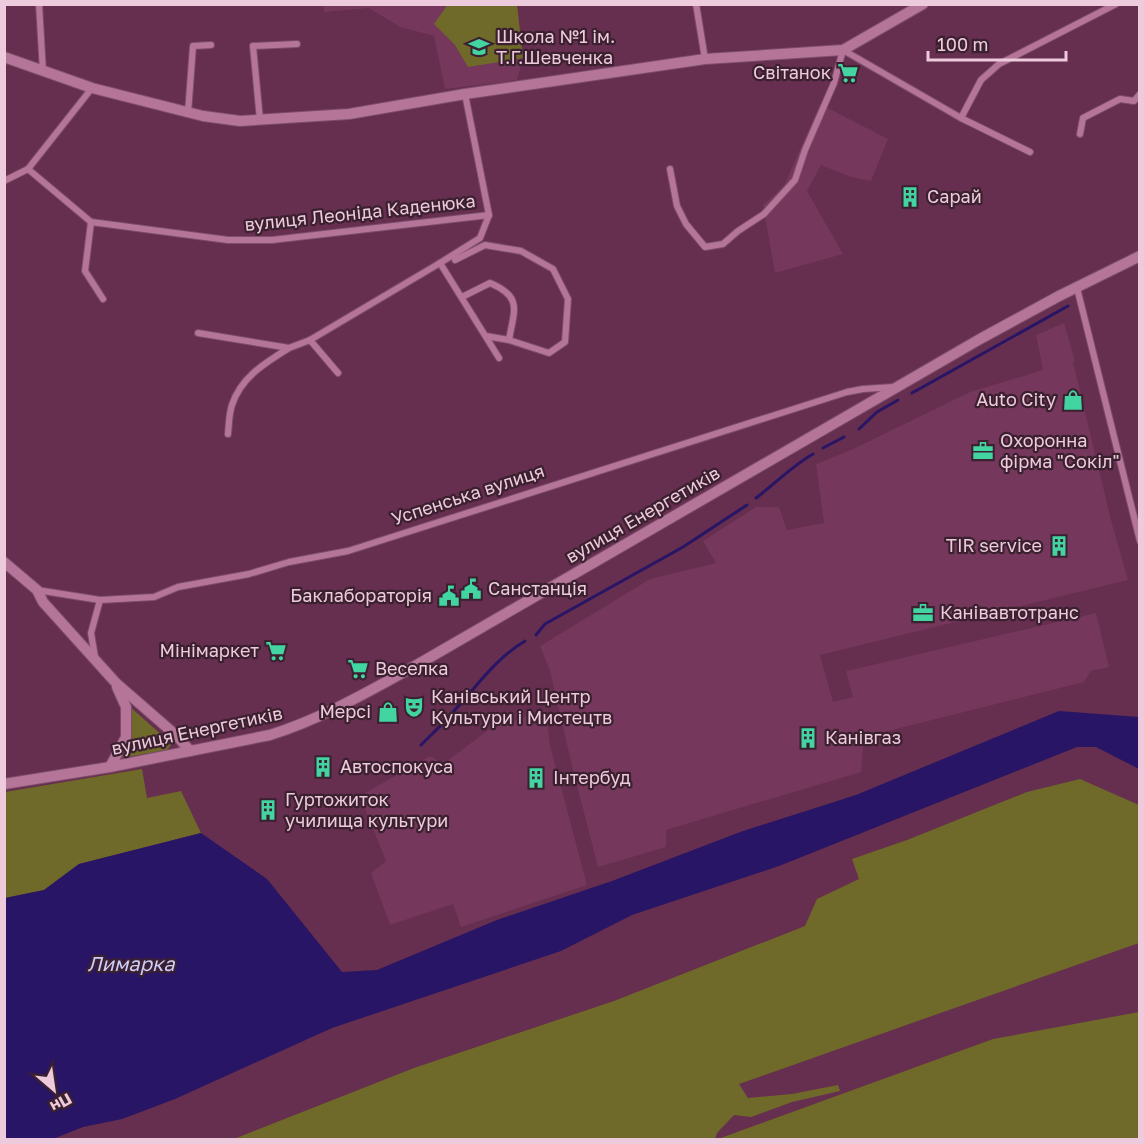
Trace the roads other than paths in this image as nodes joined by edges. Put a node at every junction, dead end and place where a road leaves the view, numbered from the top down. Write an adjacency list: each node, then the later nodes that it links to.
1 (39, 4): 10 (street)
2 (696, 4): 9 (street)
3 (923, 4): 7 (street)
4 (1116, 4): 15 (street)
5 (297, 44): 16 (street)
6 (211, 45): 14 (street)
7 (843, 50): 9 (street); 15 (street); 20 (street)
8 (4, 57): 10 (street)
9 (705, 59): 12 (street)
10 (44, 72): 11 (street)
11 (92, 88): 14 (street); 19 (street)
12 (465, 94): 16 (street); 22 (street)
13 (1140, 94): 17 (street)
14 (188, 112): 16 (street)
15 (962, 118): 18 (street)
16 (260, 120)
17 (1080, 134)
18 (1030, 152)
19 (28, 169): 21 (street); 23 (street)
20 (670, 169)
21 (4, 181)
22 (489, 214): 23 (street, вулиця Леоніда Каденюка); 26 (street, вулиця Леоніда Каденюка)
23 (91, 222): 29 (street)
24 (1140, 256): 27 (street, вулиця Енергетиків)
25 (455, 260): 33 (street)
26 (440, 263): 28 (street); 32 (street, вулиця Леоніда Каденюка)
27 (1077, 288): 37 (street, вулиця Енергетиків); 39 (street)
28 (462, 297): 31 (street); 33 (street)
29 (103, 299)
30 (198, 333): 34 (street)
31 (486, 336): 33 (street); 35 (street)
32 (310, 340): 34 (street, вулиця Леоніда Каденюка); 36 (street)
33 (509, 340)
34 (289, 348): 38 (street, вулиця Леоніда Каденюка)
35 (498, 358)
36 (338, 373)
37 (898, 387): 42 (street, Успенська вулиця); 45 (street, вулиця Енергетиків)
38 (228, 434)
39 (1140, 541)
40 (4, 561): 41 (street)
41 (37, 590): 42 (street, Успенська вулиця); 43 (street)
42 (100, 600): 43 (street)
43 (95, 657): 44 (street)
44 (116, 682): 45 (street); 46 (street)
45 (190, 751): 46 (street, вулиця Енергетиків)
46 (110, 767): 47 (street, вулиця Енергетиків)
47 (4, 784)

